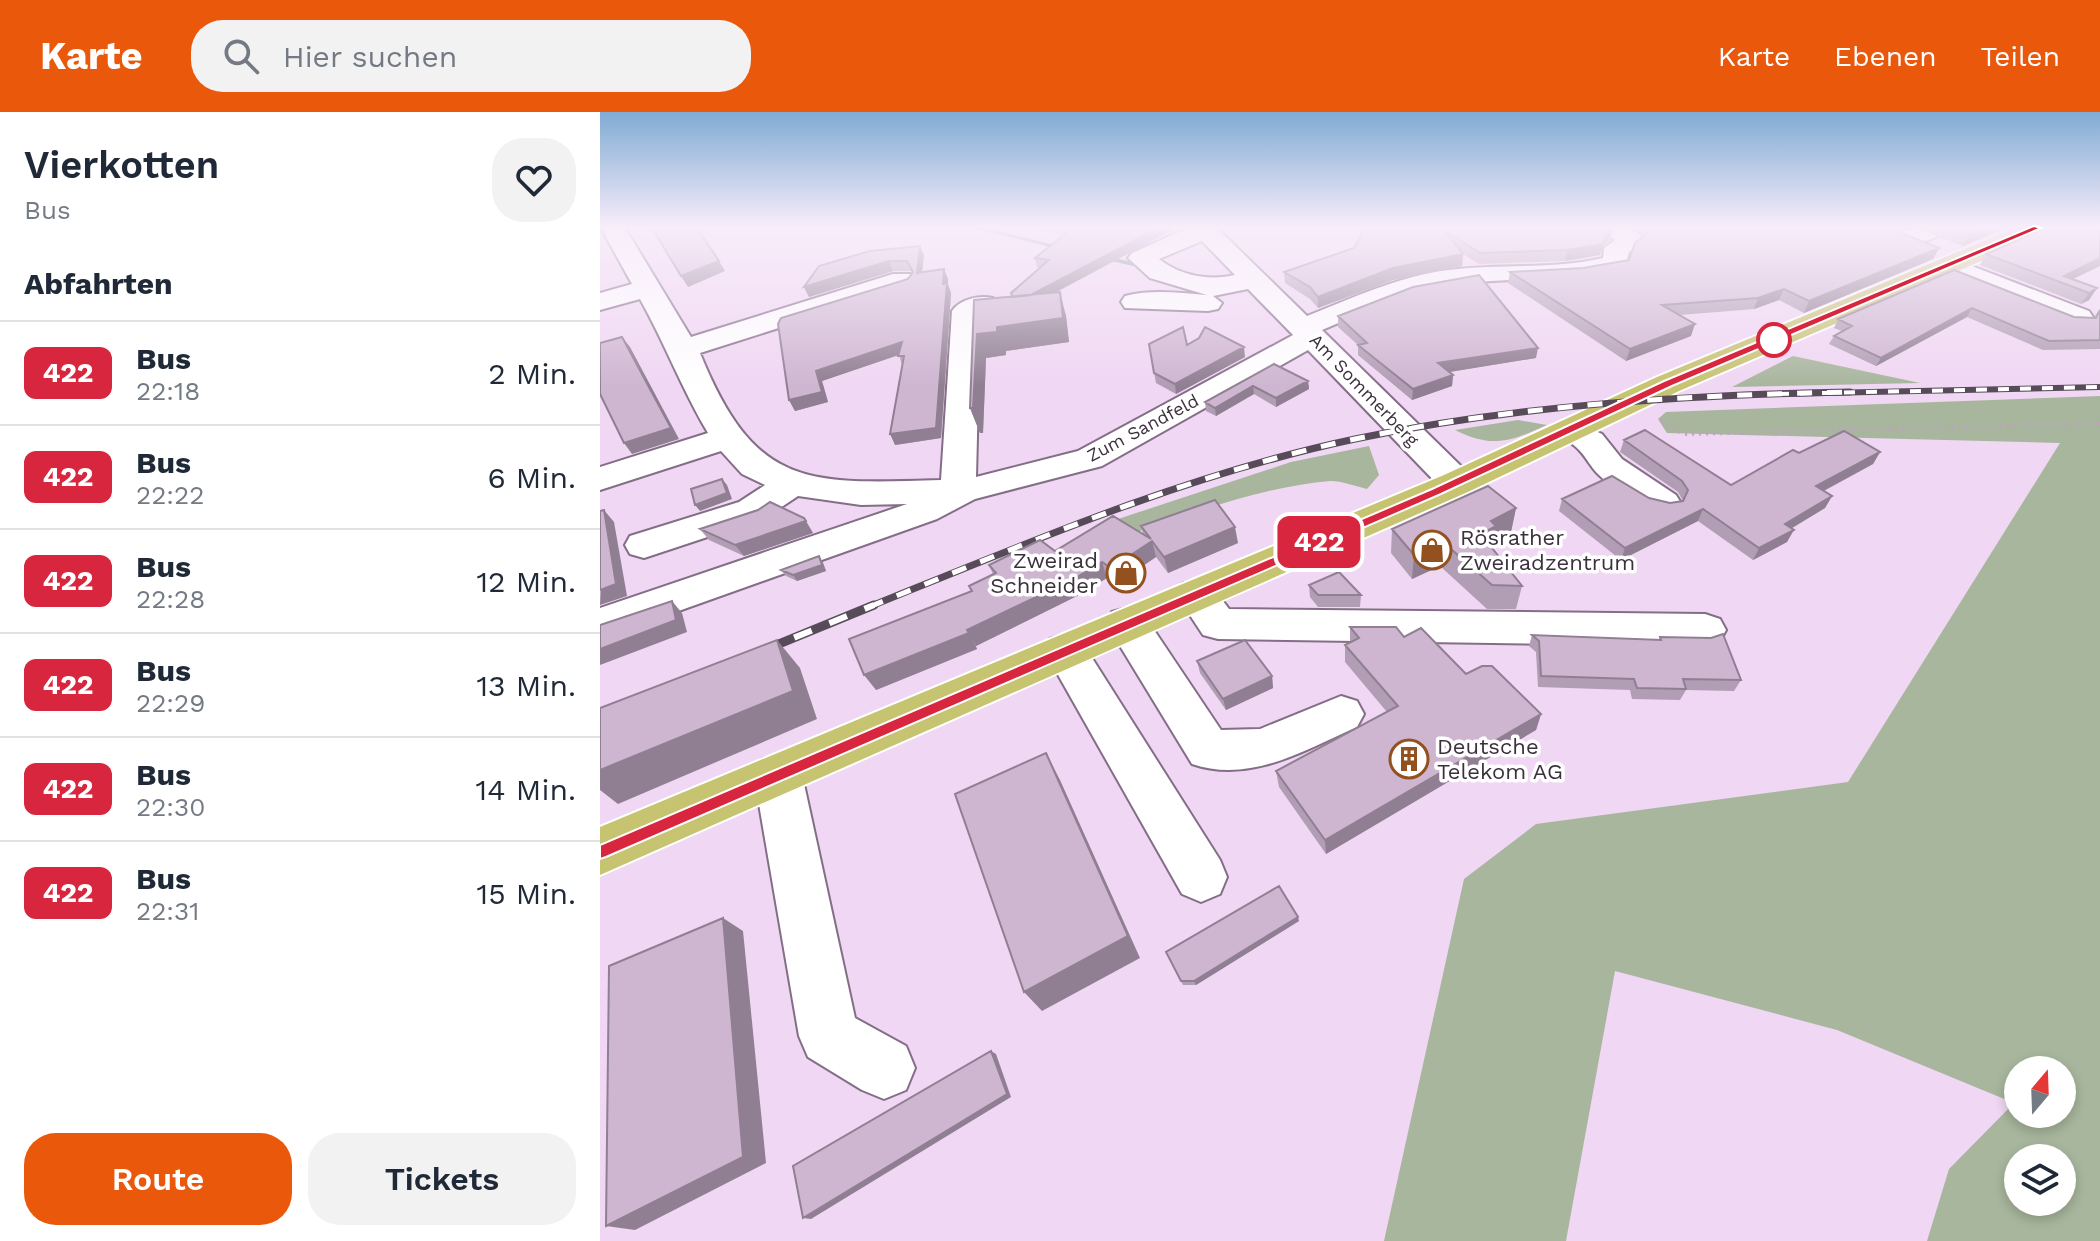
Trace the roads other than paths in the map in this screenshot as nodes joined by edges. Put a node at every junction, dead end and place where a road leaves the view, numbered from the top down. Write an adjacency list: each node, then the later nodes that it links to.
1 (645, 281): 10 (street, Zum Sandfeld)
2 (900, 281): 15 (street)
3 (1145, 281): 14 (street)
4 (1188, 281): 5 (street)
5 (1248, 281)
6 (1258, 281): 14 (street, Am Sommerberg)
7 (1431, 281): 14 (street, Zum Sandfeld)
8 (1916, 281): 16 (main road)
9 (1998, 281): 13 (street)
10 (649, 288): 11 (street); 15 (street, Zum Sandfeld)
11 (600, 302)
12 (983, 304): 21 (street)
13 (2079, 317)
14 (1300, 324): 19 (street, Am Sommerberg); 21 (street, Zum Sandfeld)
15 (683, 349): 17 (street, Zum Sandfeld)
16 (1572, 430): 19 (main road); 22 (street)
17 (727, 438): 18 (street); 20 (street, Zum Sandfeld)
18 (600, 479)
19 (1457, 483): 24 (main road)
20 (792, 484): 21 (street, Zum Sandfeld); 23 (street)
21 (963, 491): 26 (street)
22 (1663, 503)
23 (644, 545)
24 (1196, 594): 25 (main road); 27 (street)
25 (1127, 623): 28 (main road); 29 (street)
26 (600, 624)
27 (1705, 630)
28 (1065, 650): 30 (main road); 32 (street)
29 (1341, 714)
30 (778, 775): 31 (main road); 33 (street)
31 (600, 851)
32 (1201, 877)
33 (884, 1068)

